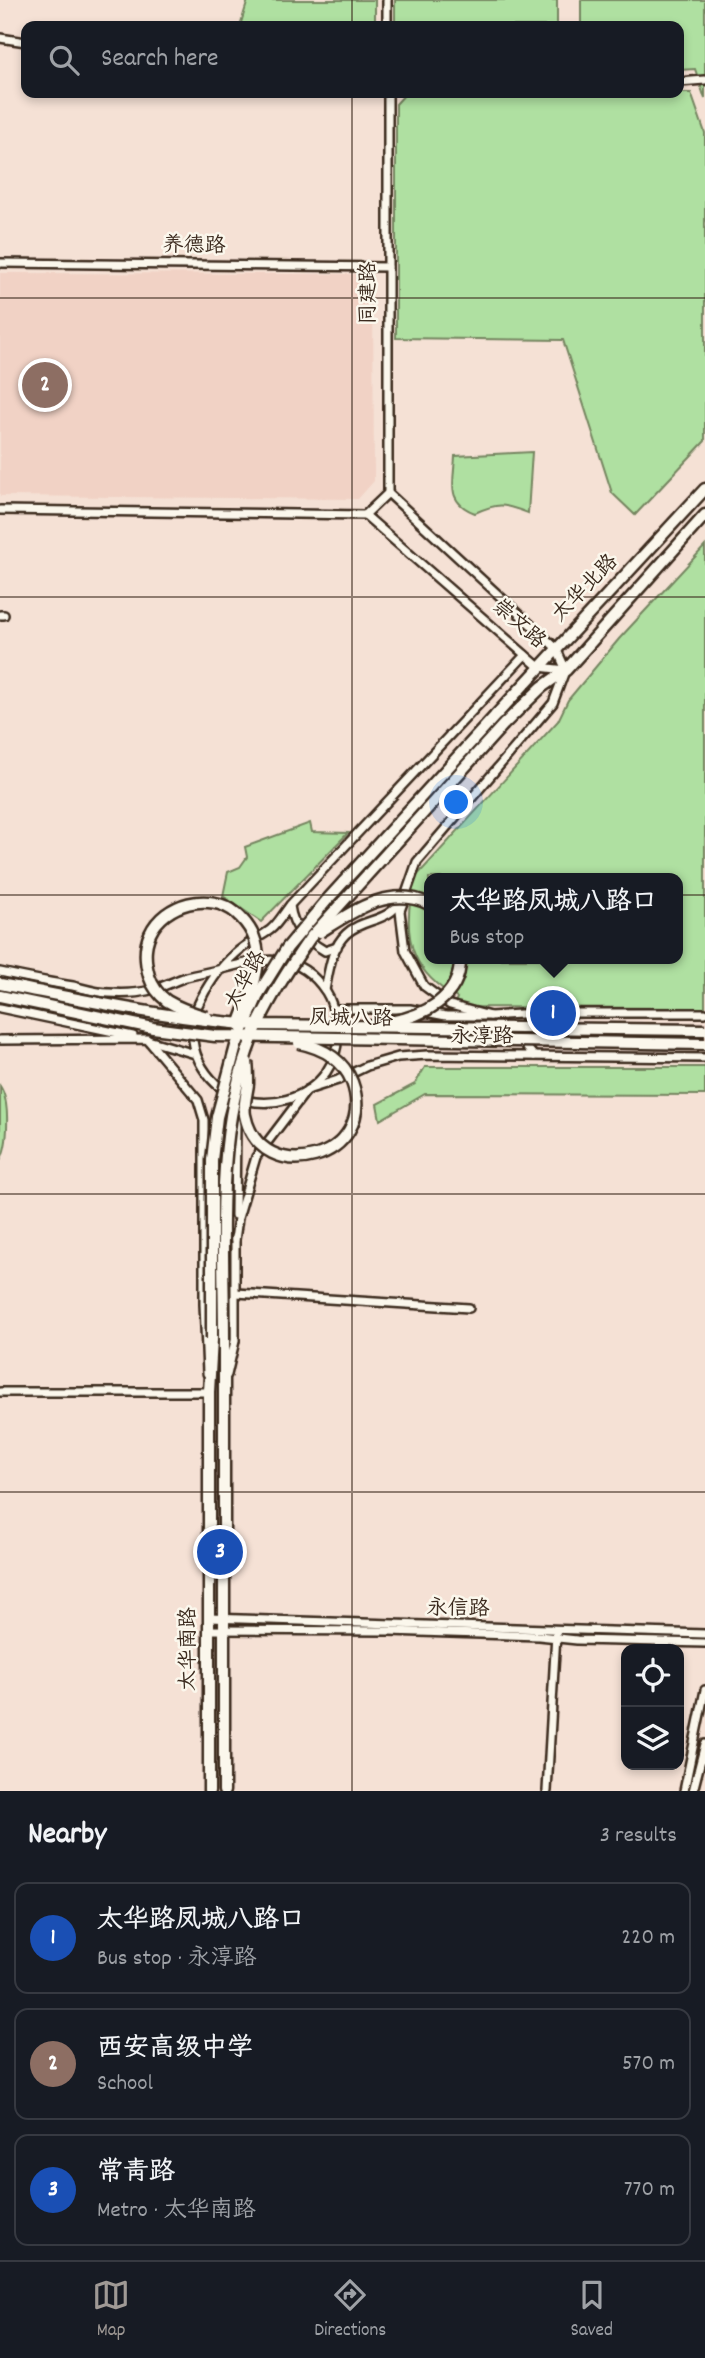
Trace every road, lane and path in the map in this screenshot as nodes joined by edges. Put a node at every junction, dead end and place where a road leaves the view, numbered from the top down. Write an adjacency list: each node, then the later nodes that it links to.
1 (387, 0): 2 (street)
2 (387, 21)
3 (0, 38): 4 (street)
4 (21, 41)
5 (705, 80): 6 (street)
6 (684, 82)
7 (388, 98): 9 (street, 同建路)
8 (0, 263): 9 (street, 养德路)
9 (388, 267): 11 (street, 同建路)
10 (705, 489): 15 (main road, 太华北路)
11 (388, 493): 13 (street); 15 (street, 崇文路)
12 (0, 510): 13 (street)
13 (365, 515): 16 (street, 崇文路)
14 (705, 515): 18 (main road, 太华北路)
15 (556, 648): 17 (main road, 太华北路); 18 (street, 崇文路)
16 (525, 655): 17 (street, 崇文路); 23 (street)
17 (539, 667): 18 (street, 崇文路); 19 (main road, 太华北路)
18 (566, 670): 20 (main road, 太华北路); 21 (street)
19 (495, 716): 50 (main road, 太华路, bridge)
20 (503, 724): 24 (main road, 太华路, bridge)
21 (410, 884): 25 (street); 37 (street)
22 (424, 902): 24 (main road, bridge)
23 (290, 905): 25 (street); 27 (street)
24 (310, 938): 46 (main road, 太华路, bridge)
25 (337, 947): 31 (street)
26 (459, 964): 40 (main road, bridge)
27 (222, 969): 30 (street); 31 (street); 47 (street)
28 (0, 972): 30 (street)
29 (0, 984): 39 (main road, 凤城八路, bridge)
30 (84, 989): 38 (street)
31 (325, 990): 34 (street)
32 (0, 996): 42 (main road, 凤城八路, bridge)
33 (0, 1008): 38 (street)
34 (333, 1009): 37 (street, 永淳路); 51 (street)
35 (537, 1013): 36 (street, 永淳路); 37 (street, 永淳路); 48 (street)
36 (705, 1013)
37 (490, 1016)
38 (69, 1021): 44 (street)
39 (231, 1023): 40 (main road, 凤城八路, bridge); 50 (main road, bridge)
40 (366, 1027): 41 (main road, 凤城八路, bridge)
41 (705, 1030)
42 (278, 1039): 45 (main road, 凤城八路, bridge); 46 (main road, bridge)
43 (0, 1040): 44 (street)
44 (147, 1040): 47 (street); 59 (street)
45 (705, 1044)
46 (247, 1053): 57 (main road, 太华路, bridge)
47 (195, 1054): 52 (street)
48 (534, 1056): 49 (street, 永淳路); 51 (street, 永淳路)
49 (705, 1058)
50 (229, 1068): 56 (main road, 太华路, bridge)
51 (307, 1090): 52 (street); 53 (street)
52 (241, 1100): 53 (street)
53 (235, 1240): 54 (street)
54 (236, 1293): 55 (street); 60 (street)
55 (469, 1308)
56 (212, 1339): 59 (main road, 太华南路)
57 (224, 1340): 60 (main road, 太华南路)
58 (0, 1392): 59 (street)
59 (209, 1392): 61 (main road, 太华南路)
60 (223, 1393): 62 (main road, 太华南路)
61 (209, 1618): 62 (street, 永信路); 63 (main road, 太华南路)
62 (224, 1618): 64 (main road, 太华南路); 65 (street, 永信路)
63 (209, 1630): 64 (street, 永信路); 70 (main road, 太华南路)
64 (223, 1630): 65 (street, 永信路); 71 (main road, 太华南路)
65 (556, 1634): 66 (street, 永信路); 67 (street, 永信路); 72 (street)
66 (705, 1634)
67 (705, 1643)
68 (705, 1690): 73 (street)
69 (705, 1744): 74 (street)
70 (209, 1791)
71 (224, 1791)
72 (547, 1791)
73 (684, 1791)
74 (693, 1791)

